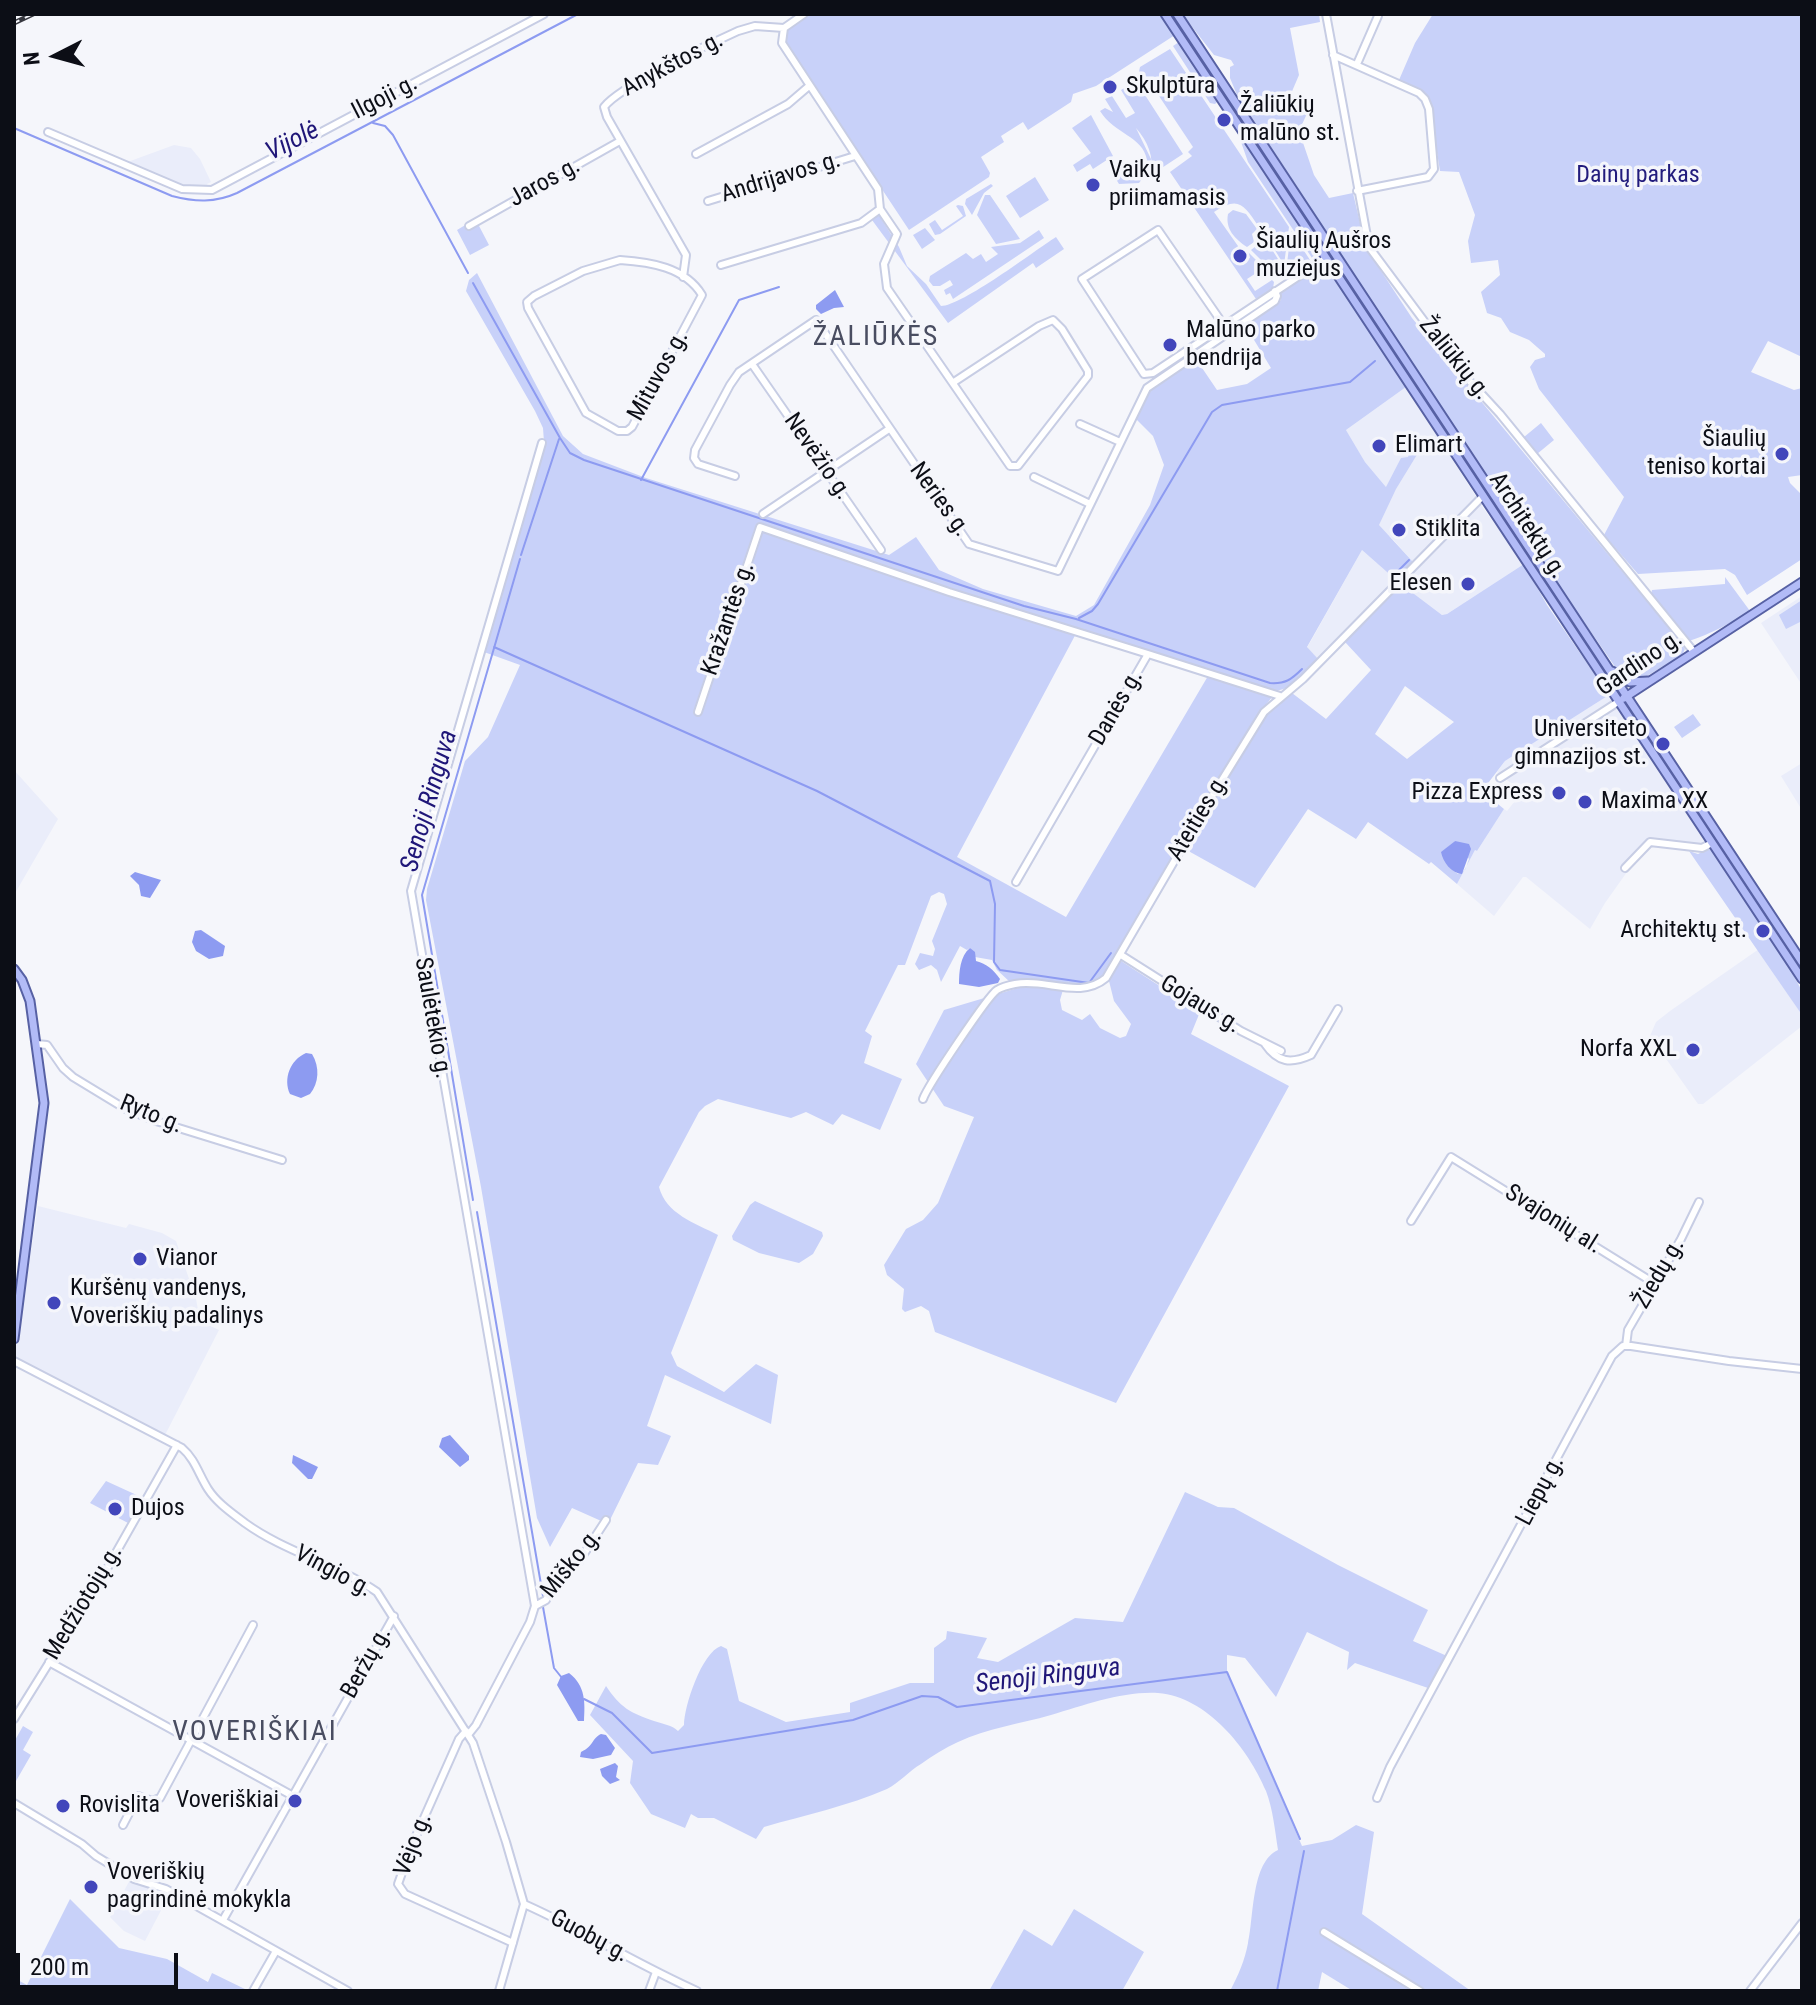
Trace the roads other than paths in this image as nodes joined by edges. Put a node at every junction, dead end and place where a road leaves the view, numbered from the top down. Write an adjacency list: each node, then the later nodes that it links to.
1 (544, 14): 11 (street, Ilgoji g.)
2 (804, 14): 7 (street)
3 (1165, 14): 15 (main road, Architektų g.)
4 (1177, 14): 15 (main road, Architektų g.)
5 (1326, 14): 8 (street, Žaliūkių g.)
6 (1378, 16): 9 (street)
7 (784, 28): 10 (street); 12 (street, Anykštos g.)
8 (1333, 55): 9 (street); 16 (street, Žaliūkių g.)
9 (1357, 64): 16 (street)
10 (809, 86): 13 (street, Andrijavos g.); 14 (street)
11 (48, 132)
12 (620, 141): 19 (street, Jaros g.); 22 (street)
13 (696, 154)
14 (855, 156): 17 (street, Andrijavos g.); 18 (street)
15 (1287, 190): 20 (main road, Architektų g.); 25 (main road, Architektų g.)
16 (1357, 191): 41 (street, Žaliūkių g.)
17 (708, 201)
18 (880, 209): 21 (street); 27 (street)
19 (469, 226)
20 (1326, 258): 23 (street); 25 (main road, Architektų g.)
21 (721, 265)
22 (683, 277): 22 (street, Mituvos g.)
23 (1275, 291): 24 (street); 30 (street, Neries g.)
24 (1223, 324): 24 (street)
25 (1375, 324): 35 (main road, Architektų g.); 36 (main road, Architektų g.)
26 (752, 364): 29 (street, Neries g.); 32 (street, Nevėžio g.); 33 (street)
27 (954, 382): 27 (street)
28 (1080, 424): 30 (street)
29 (889, 429): 32 (street); 37 (street, Neries g.)
30 (1120, 442): 37 (street, Neries g.)
31 (542, 443): 73 (street, Saulėtekio g.)
32 (826, 471): 38 (street); 39 (street, Nevėžio g.)
33 (735, 476)
34 (1034, 477): 37 (street)
35 (1490, 490): 36 (main road); 43 (main road, Architektų g.)
36 (1483, 496): 45 (street, Ateities g.); 47 (main road, Architektų g.)
37 (1090, 504)
38 (763, 514)
39 (881, 550)
40 (1802, 582): 41 (main road, Gardino g.)
41 (1694, 652): 44 (main road, Gardino g.)
42 (1148, 654): 45 (street, Danės g.); 48 (street, Kražantės g.); 53 (street, Danės g.)
43 (1610, 670): 44 (main road); 46 (main road, Architektų g.)
44 (1654, 679): 46 (main road, Gardino g.)
45 (1280, 696): 54 (street, Ateities g.)
46 (1627, 696): 47 (main road, Gardino g.); 50 (main road, Architektų g.)
47 (1618, 702): 49 (street, Gardino g.); 51 (main road, Architektų g.)
48 (698, 712)
49 (1500, 778)
50 (1724, 844): 51 (main road); 55 (main road, Architektų g.)
51 (1714, 846): 52 (street); 57 (main road, Architektų g.)
52 (1625, 868)
53 (1016, 882)
54 (1121, 955): 59 (street, Gojaus g.); 62 (street, Ateities g.)
55 (1802, 962)
56 (14, 969): 60 (main road)
57 (1802, 979)
58 (1338, 1009): 59 (street)
59 (1263, 1041): 61 (street, Gojaus g.)
60 (37, 1044): 63 (street, Ryto g.); 67 (main road)
61 (1281, 1051)
62 (923, 1099)
63 (282, 1160)
64 (1699, 1202): 66 (street, Žiedų g.)
65 (1411, 1221): 66 (street, Svajonių al.)
66 (1654, 1283): 68 (street, Žiedų g.)
67 (14, 1339)
68 (1626, 1346): 70 (street); 81 (street, Liepų g.)
69 (14, 1361): 71 (street, Vingio g.)
70 (1802, 1369)
71 (177, 1445): 74 (street, Vingio g.); 76 (street, Medžiotojų g.)
72 (606, 1520): 73 (street, Miško g.)
73 (535, 1606): 78 (street, Miško g.)
74 (394, 1616): 78 (street, Vingio g.); 80 (street, Beržų g.)
75 (253, 1625): 79 (street)
76 (49, 1662): 77 (street, Medžiotojų g.); 79 (street)
77 (14, 1719)
78 (467, 1733): 84 (street, Vingio g.); 88 (street, Vėjo g.)
79 (191, 1741): 80 (street); 83 (street)
80 (293, 1796): 85 (street, Beržų g.)
81 (1377, 1798)
82 (14, 1803): 85 (street)
83 (123, 1825)
84 (524, 1904): 88 (street); 90 (street, Guobų g.)
85 (223, 1920): 89 (street)
86 (1802, 1923): 97 (street)
87 (1324, 1932): 96 (street)
88 (513, 1943): 93 (street)
89 (276, 1951): 91 (street); 92 (street)
90 (656, 1972): 94 (street); 95 (street, Guobų g.)
91 (253, 1991)
92 (348, 1991)
93 (499, 1991)
94 (649, 1991)
95 (697, 1991)
96 (1420, 1991)
97 (1750, 1991)

